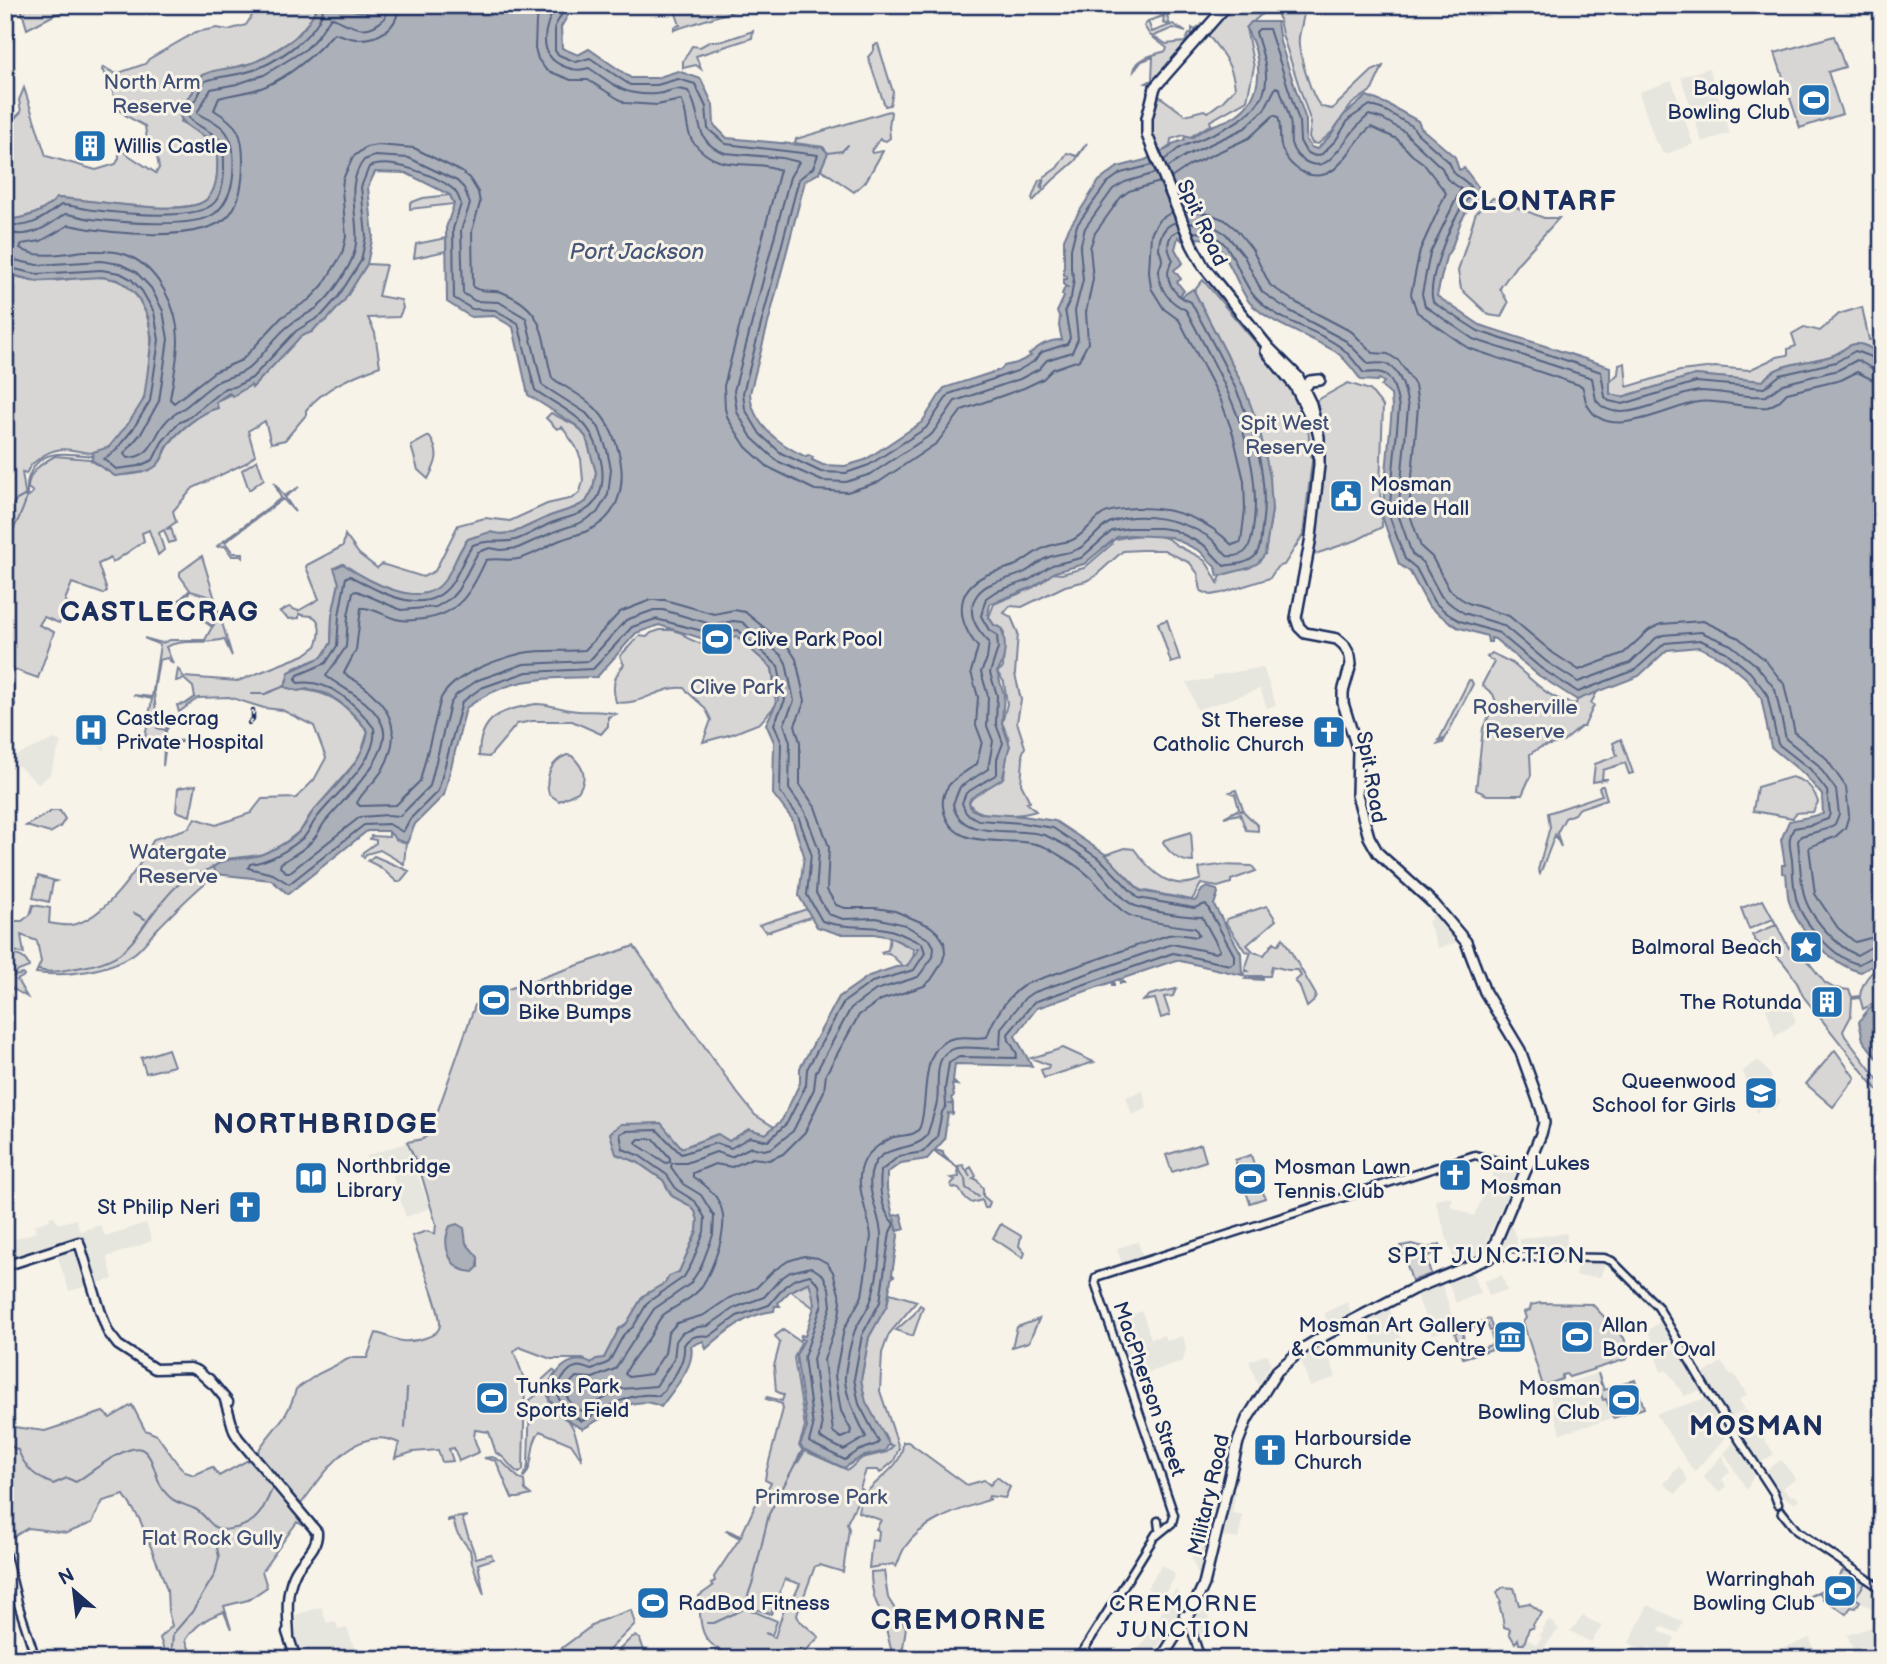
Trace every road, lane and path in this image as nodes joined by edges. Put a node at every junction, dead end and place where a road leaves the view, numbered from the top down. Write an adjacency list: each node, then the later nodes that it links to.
1 (1221, 5): 3 (highway)
2 (1227, 5): 3 (highway)
3 (1202, 32): 4 (highway); 4 (highway, Spit Road)
4 (1152, 152): 5 (highway, Spit Road)
5 (1191, 245): 7 (highway, Spit Road); 8 (highway, Spit Road)
6 (1320, 380): 7 (highway)
7 (1305, 388): 8 (highway, Spit Road)
8 (1525, 1168): 9 (highway, Spit Road); 9 (highway, Spit Road); 20 (main road, MacPherson Street)
9 (1487, 1254): 13 (main road, Military Road); 15 (highway, Military Road); 15 (highway, Military Road)
10 (5, 1266): 11 (main road)
11 (315, 1545): 14 (main road); 14 (main road)
12 (5, 1552): 18 (main road)
13 (1882, 1589)
14 (289, 1593): 19 (main road)
15 (1185, 1616): 16 (main road); 17 (highway, Military Road); 21 (highway, Military Road)
16 (1191, 1629): 17 (main road); 23 (main road)
17 (1179, 1630): 22 (highway, Military Road)
18 (36, 1659)
19 (296, 1659)
20 (1078, 1659)
21 (1155, 1659)
22 (1161, 1659)
23 (1201, 1659)

